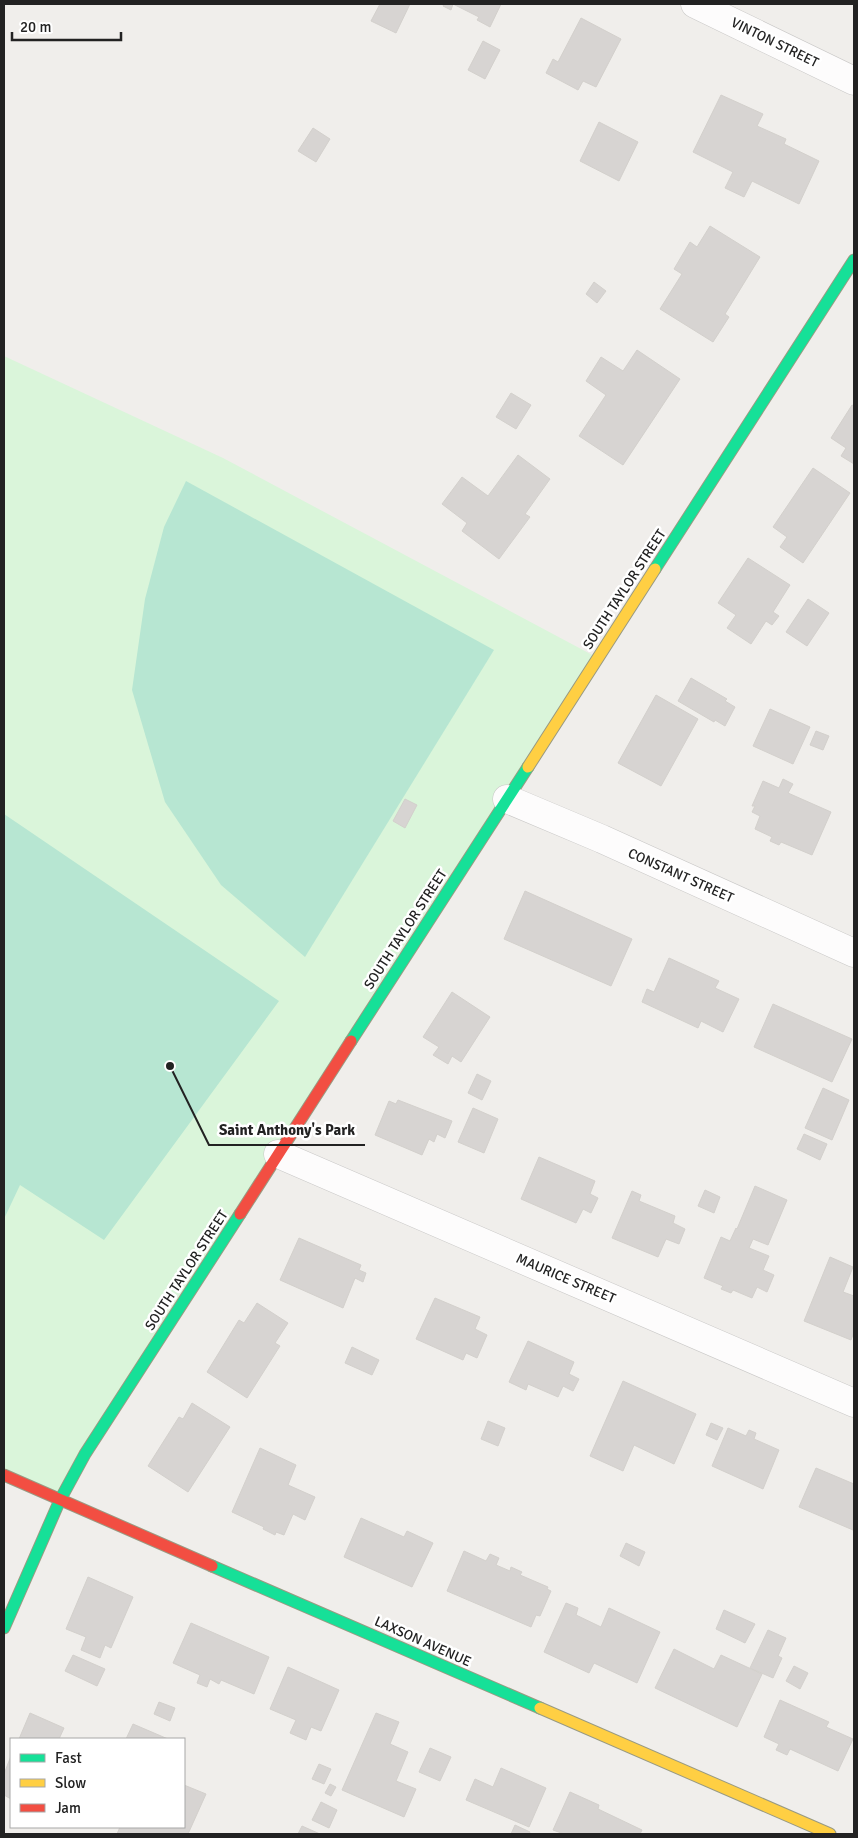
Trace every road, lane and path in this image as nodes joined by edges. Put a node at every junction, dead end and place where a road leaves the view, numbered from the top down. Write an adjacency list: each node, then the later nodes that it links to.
1 (695, 4): 2 (street, VINTON STREET)
2 (854, 81)
3 (854, 260): 4 (street, SOUTH TAYLOR STREET)
4 (507, 799): 5 (street, CONSTANT STREET); 6 (street, SOUTH TAYLOR STREET)
5 (854, 953)
6 (278, 1154): 7 (street, MAURICE STREET); 9 (street, SOUTH TAYLOR STREET)
7 (854, 1403)
8 (4, 1475): 9 (street, LAXSON AVENUE)
9 (60, 1500): 10 (street, SOUTH TAYLOR STREET); 11 (street, LAXSON AVENUE)
10 (4, 1628)
11 (830, 1834)

